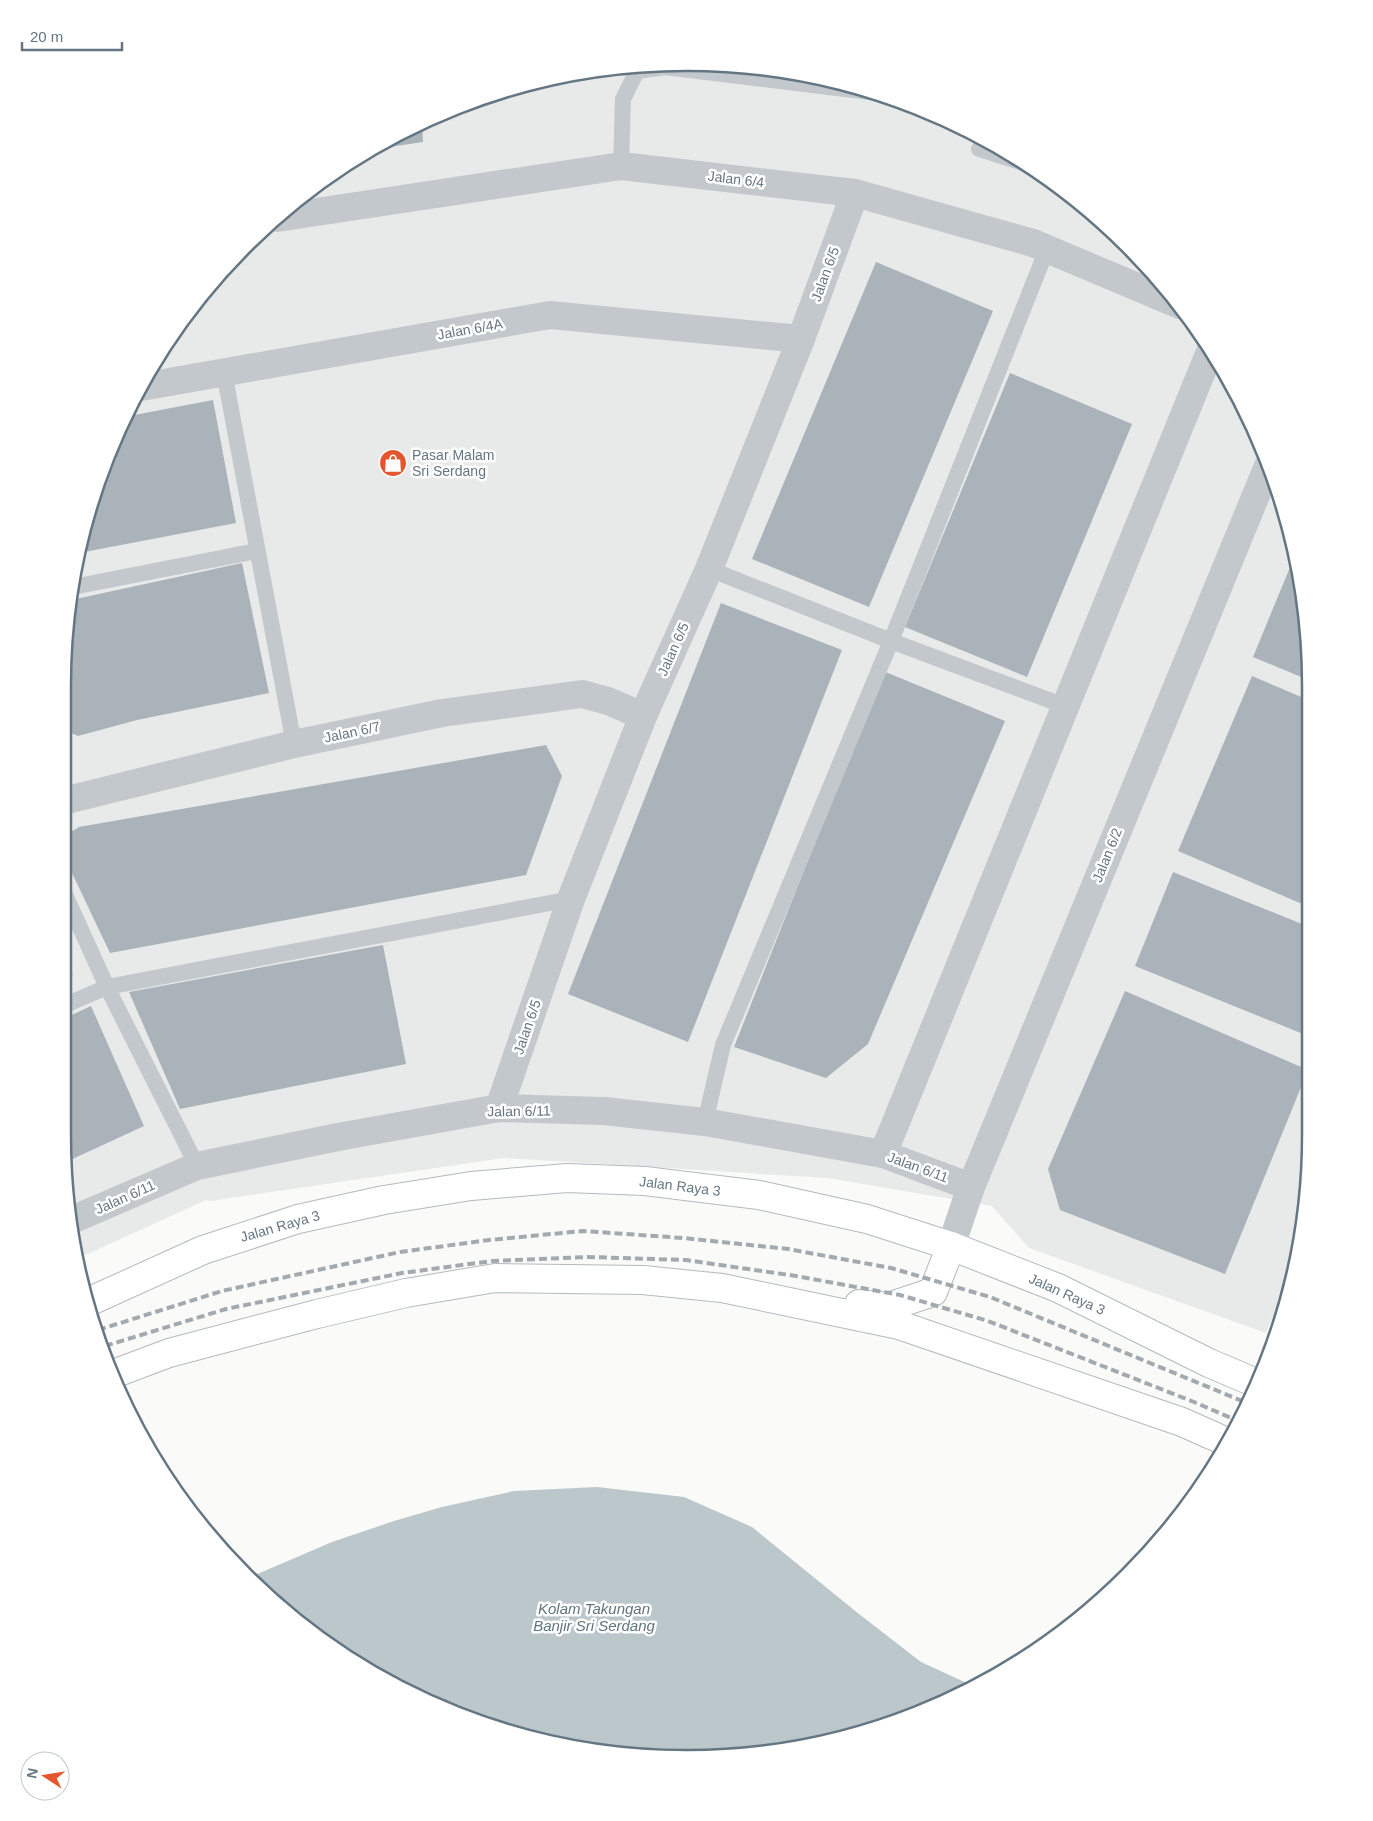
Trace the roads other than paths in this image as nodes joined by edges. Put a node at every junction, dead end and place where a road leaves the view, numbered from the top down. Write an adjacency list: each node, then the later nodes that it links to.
1 (706, 72): 3 (lane)
2 (636, 74): 6 (lane)
3 (819, 86)
4 (978, 149): 5 (lane)
5 (994, 154)
6 (621, 166): 7 (street, Jalan 6/4); 8 (street, Jalan 6/4)
7 (855, 193): 9 (street, Jalan 6/4); 11 (street, Jalan 6/5)
8 (291, 216)
9 (1047, 249): 10 (street, Jalan 6/4); 19 (lane)
10 (1163, 298)
11 (801, 340): 13 (street, Jalan 6/4A); 17 (street, Jalan 6/5)
12 (1207, 359): 20 (street)
13 (224, 372): 14 (street, Jalan 6/4A); 16 (lane)
14 (151, 384)
15 (1264, 476): 32 (street, Jalan 6/2)
16 (256, 551): 18 (lane); 22 (lane)
17 (709, 570): 19 (lane); 21 (street, Jalan 6/5)
18 (80, 587)
19 (891, 641): 20 (lane); 29 (lane)
20 (1065, 706): 30 (street)
21 (643, 716): 22 (street, Jalan 6/7); 24 (street, Jalan 6/5)
22 (294, 744): 23 (street, Jalan 6/7)
23 (71, 799)
24 (571, 899): 26 (lane); 28 (street, Jalan 6/5)
25 (71, 908): 26 (lane)
26 (107, 987): 27 (lane); 31 (lane)
27 (71, 1003)
28 (499, 1108): 29 (street, Jalan 6/11); 31 (street, Jalan 6/11)
29 (705, 1122): 30 (street, Jalan 6/11)
30 (883, 1154): 32 (street, Jalan 6/11)
31 (196, 1166): 33 (street, Jalan 6/11)
32 (970, 1187): 34 (street, Jalan 6/2)
33 (77, 1218)
34 (950, 1246): 35 (street); 36 (street, Jalan Raya 3); 38 (street, Jalan Raya 3)
35 (722, 1288): 37 (street); 39 (street)
36 (94, 1299)
37 (119, 1372)
38 (1250, 1381)
39 (1221, 1439)

